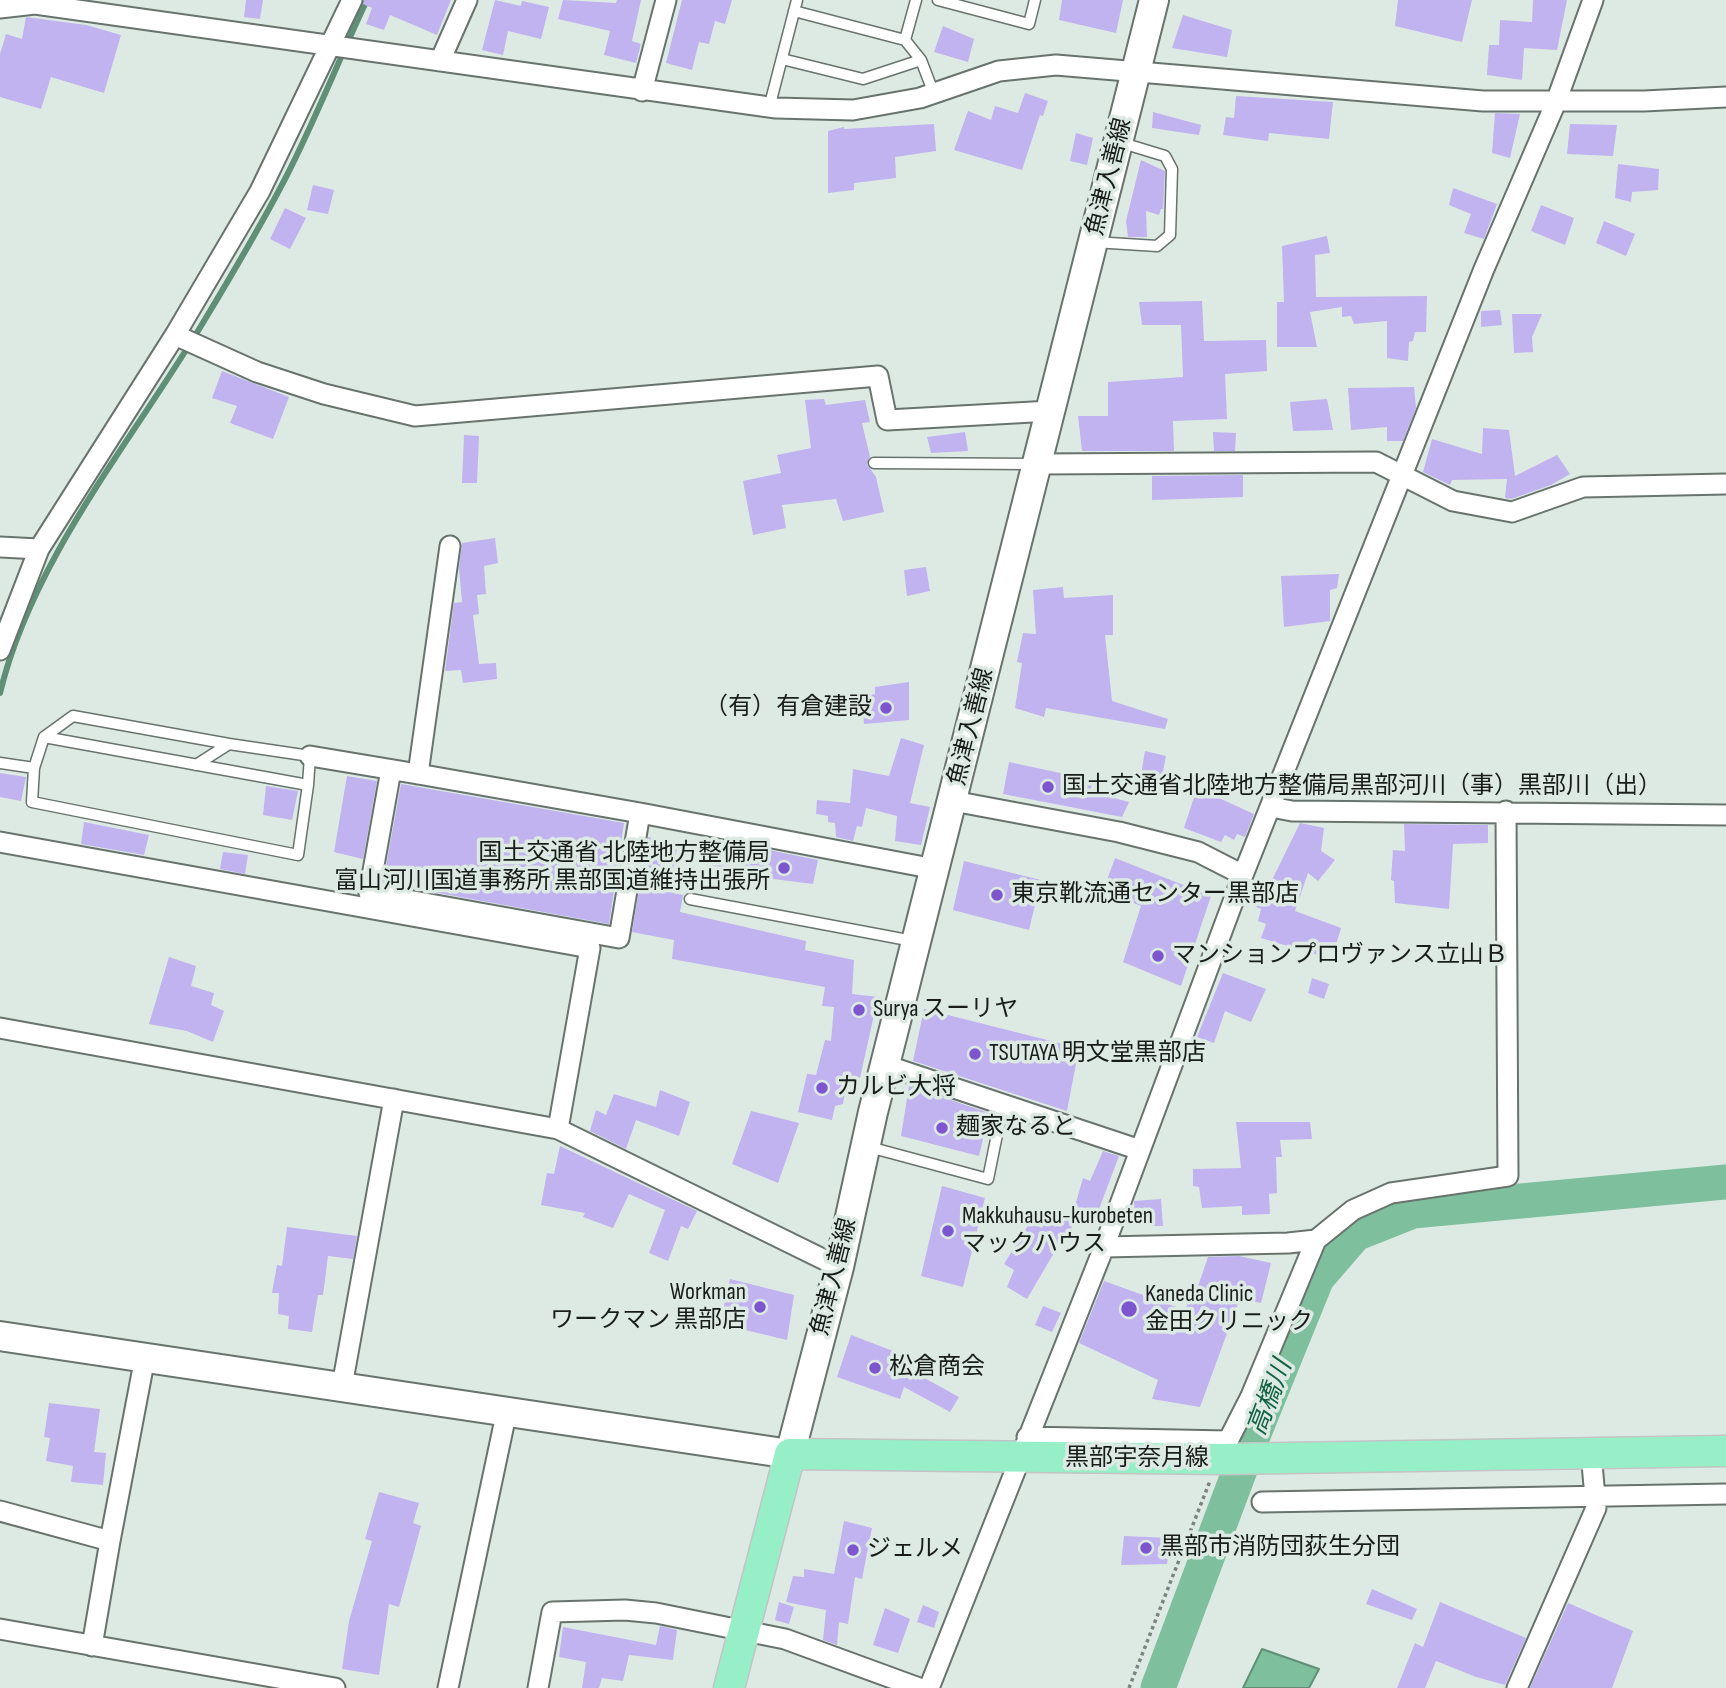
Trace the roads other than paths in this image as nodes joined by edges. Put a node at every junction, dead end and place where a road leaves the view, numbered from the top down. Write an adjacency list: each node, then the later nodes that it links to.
1 (352, 0): 14 (street)
2 (467, 0): 17 (street)
3 (666, 0): 19 (street)
4 (797, 0): 12 (lane)
5 (916, 0): 13 (lane)
6 (938, 0): 7 (lane)
7 (1035, 0)
8 (1154, 0): 18 (main road, 魚津入善線)
9 (1593, 0): 22 (street)
10 (89, 6): 11 (street); 14 (street)
11 (0, 8)
12 (794, 11): 13 (lane); 15 (lane)
13 (905, 40): 16 (lane)
14 (332, 44): 17 (street); 26 (street)
15 (782, 58): 16 (lane); 23 (lane)
16 (921, 60): 20 (lane)
17 (440, 61): 19 (street)
18 (1135, 74): 20 (street); 22 (street); 24 (main road, 魚津入善線)
19 (642, 91): 23 (street)
20 (934, 94): 23 (street)
21 (1726, 97): 22 (street)
22 (1556, 102): 30 (street)
23 (769, 108)
24 (1119, 142): 25 (main road, 魚津入善線); 25 (lane)
25 (1093, 242): 27 (main road, 魚津入善線)
26 (175, 335): 27 (street); 34 (street)
27 (1051, 411): 29 (main road, 魚津入善線)
28 (874, 463): 29 (lane)
29 (1038, 464): 30 (street); 45 (main road, 魚津入善線)
30 (1402, 478): 31 (street); 46 (street)
31 (1726, 484)
32 (450, 546): 43 (street)
33 (0, 547): 34 (street)
34 (39, 549): 35 (street)
35 (0, 650)
36 (44, 737): 37 (lane); 40 (lane); 41 (lane)
37 (229, 744): 38 (lane); 40 (lane)
38 (310, 756): 42 (street); 44 (lane)
39 (0, 763): 41 (lane)
40 (196, 765): 44 (lane)
41 (34, 768): 44 (lane)
42 (391, 770): 43 (street); 48 (street)
43 (418, 774): 48 (street)
44 (307, 785)
45 (953, 801): 51 (main road, 魚津入善線); 52 (street)
46 (1271, 807): 47 (street); 52 (street)
47 (1506, 811): 49 (street); 62 (street)
48 (640, 813): 51 (street)
49 (1726, 815)
50 (0, 842): 59 (street)
51 (936, 869): 54 (main road, 魚津入善線)
52 (1243, 875): 61 (street)
53 (690, 899): 54 (lane)
54 (916, 942): 56 (main road, 魚津入善線)
55 (0, 1028): 57 (street)
56 (885, 1065): 58 (street); 60 (main road, 魚津入善線)
57 (394, 1099): 59 (street); 67 (street)
58 (1003, 1105): 60 (lane); 61 (street)
59 (558, 1129): 64 (street)
60 (865, 1146): 64 (main road, 魚津入善線)
61 (1140, 1150): 63 (street)
62 (1316, 1240): 63 (street); 69 (street)
63 (1104, 1247): 69 (street)
64 (839, 1267): 72 (main road, 魚津入善線)
65 (0, 1336): 66 (main road)
66 (145, 1357): 67 (main road); 77 (street)
67 (342, 1386): 68 (main road)
68 (507, 1410): 72 (main road); 82 (street)
69 (1023, 1447): 71 (main road, 黒部宇奈月線); 72 (main road, 黒部宇奈月線); 86 (street)
70 (1726, 1451): 71 (main road, 黒部宇奈月線)
71 (1591, 1453): 74 (street)
72 (790, 1454): 79 (main road)
73 (1726, 1494): 74 (street)
74 (1595, 1495): 75 (street); 87 (street)
75 (1262, 1502)
76 (0, 1511): 77 (street)
77 (110, 1541): 80 (street)
78 (0, 1629): 80 (street)
79 (744, 1631): 83 (street); 84 (main road); 85 (street)
80 (92, 1646): 81 (street)
81 (335, 1688)
82 (448, 1688)
83 (538, 1688)
84 (729, 1688)
85 (919, 1688)
86 (929, 1688)
87 (1517, 1688)

